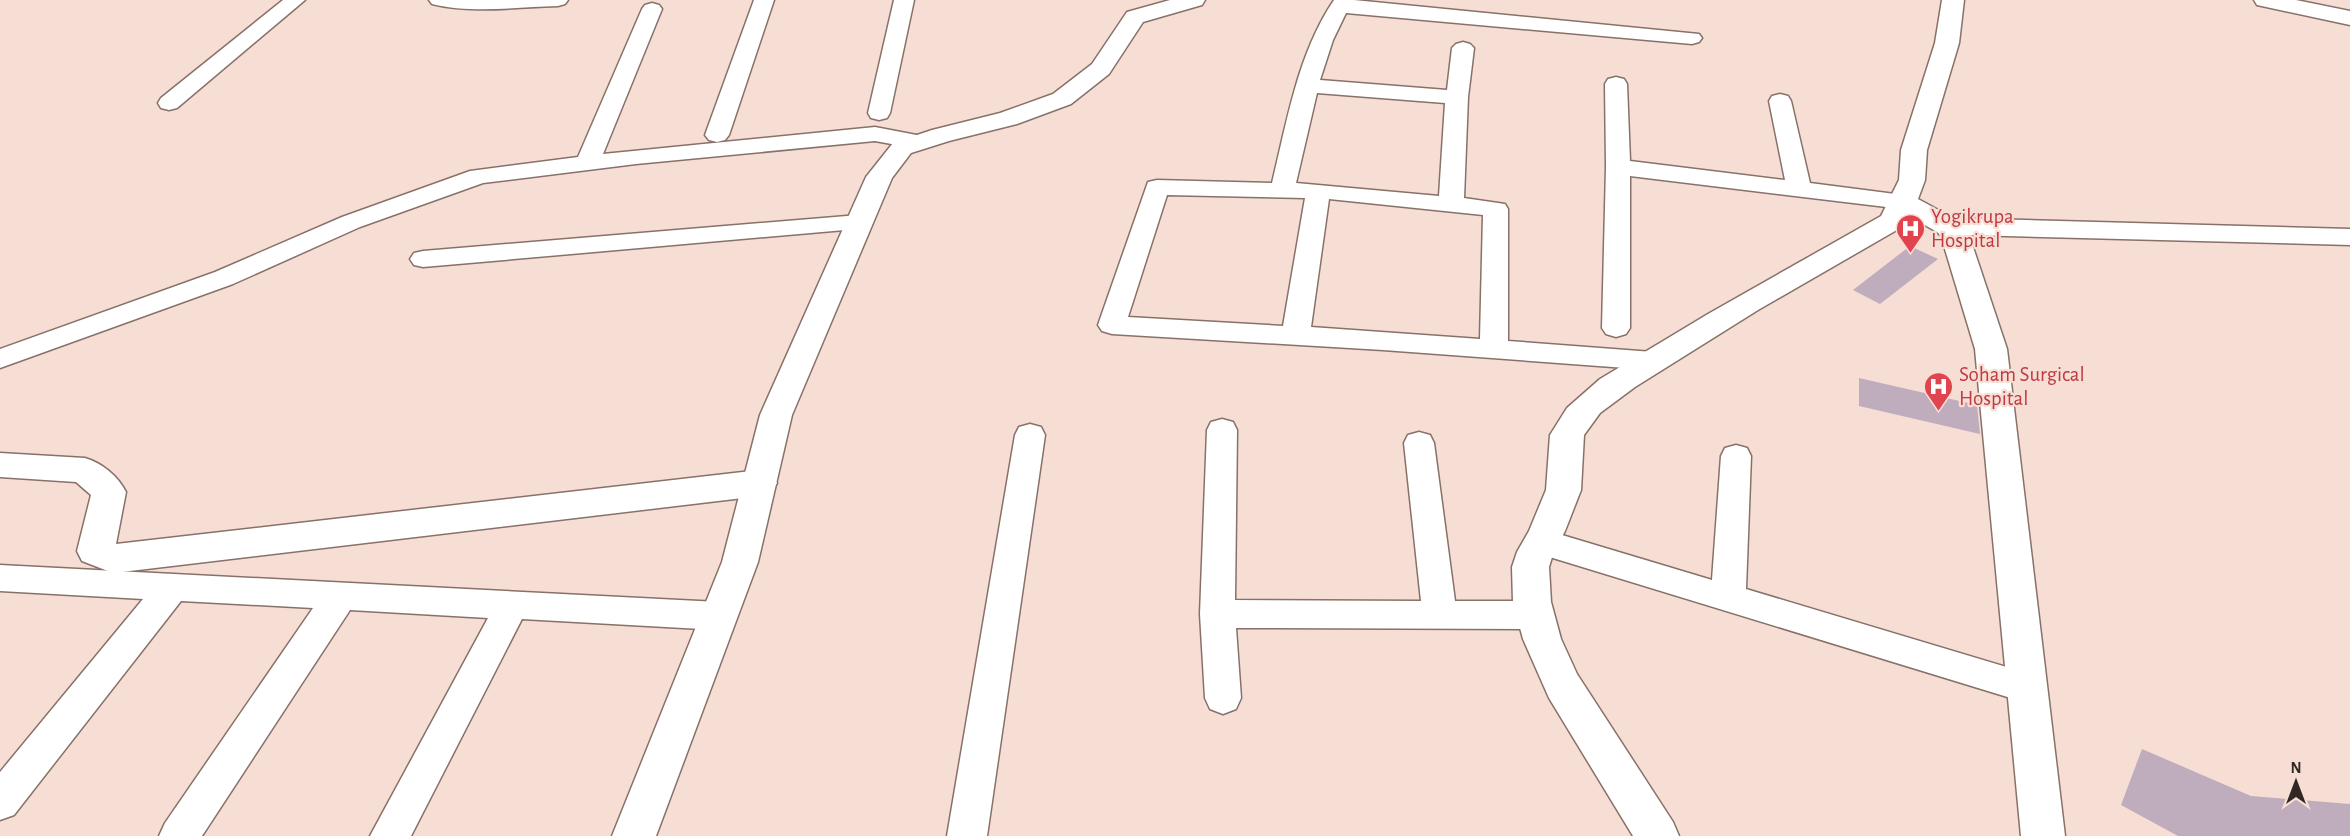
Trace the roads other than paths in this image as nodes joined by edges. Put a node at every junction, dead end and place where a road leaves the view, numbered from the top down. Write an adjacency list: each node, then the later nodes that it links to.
1 (295, 0): 22 (street)
2 (439, 0): 10 (street)
3 (558, 0): 10 (street)
4 (764, 0): 24 (street)
5 (904, 0): 23 (street)
6 (1194, 0): 13 (street)
7 (1953, 0): 31 (street)
8 (2265, 0): 15 (street)
9 (2305, 0): 14 (street)
10 (505, 1)
11 (1342, 3): 16 (street); 19 (street)
12 (652, 9): 26 (street)
13 (1136, 9): 25 (street)
14 (2350, 9)
15 (2350, 18)
16 (1692, 38)
17 (1463, 48): 20 (street)
18 (1616, 84): 27 (street)
19 (1309, 86): 20 (street); 29 (street)
20 (1457, 97): 32 (street)
21 (1780, 101): 28 (street)
22 (170, 104)
23 (879, 113)
24 (717, 135)
25 (919, 142): 26 (street); 33 (street)
26 (586, 163): 40 (street)
27 (1618, 167): 28 (street); 37 (street)
28 (1799, 189): 31 (street)
29 (1282, 191): 30 (street); 38 (street)
30 (1318, 192): 32 (street); 38 (street)
31 (1903, 202): 34 (street); 41 (street)
32 (1451, 205): 39 (street)
33 (859, 223): 36 (street); 47 (street)
34 (1947, 226): 35 (street); 58 (street)
35 (2350, 237)
36 (423, 259)
37 (1616, 328)
38 (1296, 334): 39 (street)
39 (1494, 349): 41 (street)
40 (0, 359)
41 (1653, 361): 48 (street)
42 (1222, 430): 54 (street)
43 (1030, 435): 64 (street)
44 (1419, 443): 55 (street)
45 (1736, 456): 52 (street)
46 (0, 465): 47 (street)
47 (760, 483): 57 (street)
48 (1542, 542): 52 (street); 56 (street)
49 (1, 579): 50 (street)
50 (173, 586): 51 (street); 60 (street)
51 (340, 595): 53 (street); 61 (street)
52 (1728, 598): 58 (street)
53 (513, 604): 57 (street); 62 (street)
54 (1217, 614): 55 (street); 59 (street)
55 (1440, 615): 56 (street)
56 (1535, 615): 65 (street)
57 (719, 616): 63 (street)
58 (2027, 688): 66 (street)
59 (1223, 698)
60 (0, 801)
61 (178, 836)
62 (390, 836)
63 (634, 836)
64 (967, 836)
65 (1657, 836)
66 (2043, 836)

